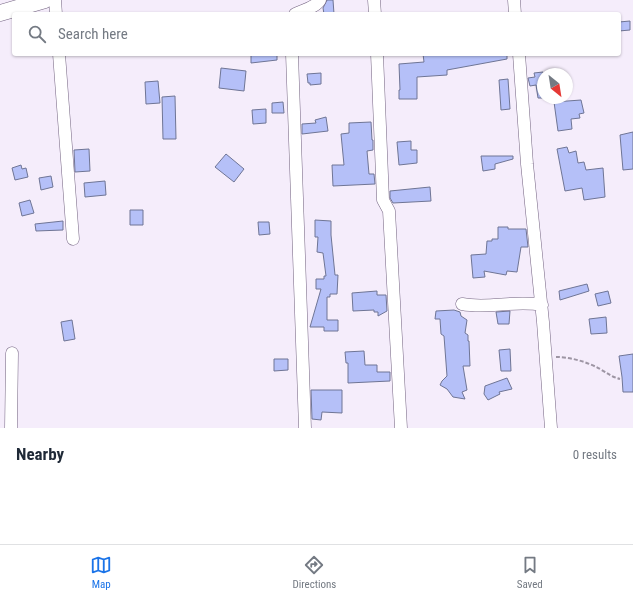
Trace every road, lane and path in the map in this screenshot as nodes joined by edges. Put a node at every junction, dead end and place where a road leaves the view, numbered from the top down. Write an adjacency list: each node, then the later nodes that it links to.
1 (45, 0): 10 (main road)
2 (55, 0): 6 (street)
3 (320, 0): 7 (street)
4 (374, 0): 8 (street)
5 (514, 0): 9 (street)
6 (56, 12)
7 (300, 12)
8 (375, 12)
9 (515, 12)
10 (0, 13)
11 (59, 56): 15 (street)
12 (292, 56): 22 (street)
13 (377, 56): 23 (street)
14 (519, 56): 17 (street)
15 (73, 239)
16 (462, 304): 17 (street)
17 (536, 304): 18 (street)
18 (545, 351): 20 (path); 24 (street)
19 (12, 353): 21 (street)
20 (620, 379)
21 (10, 428)
22 (305, 428)
23 (401, 428)
24 (551, 428)

